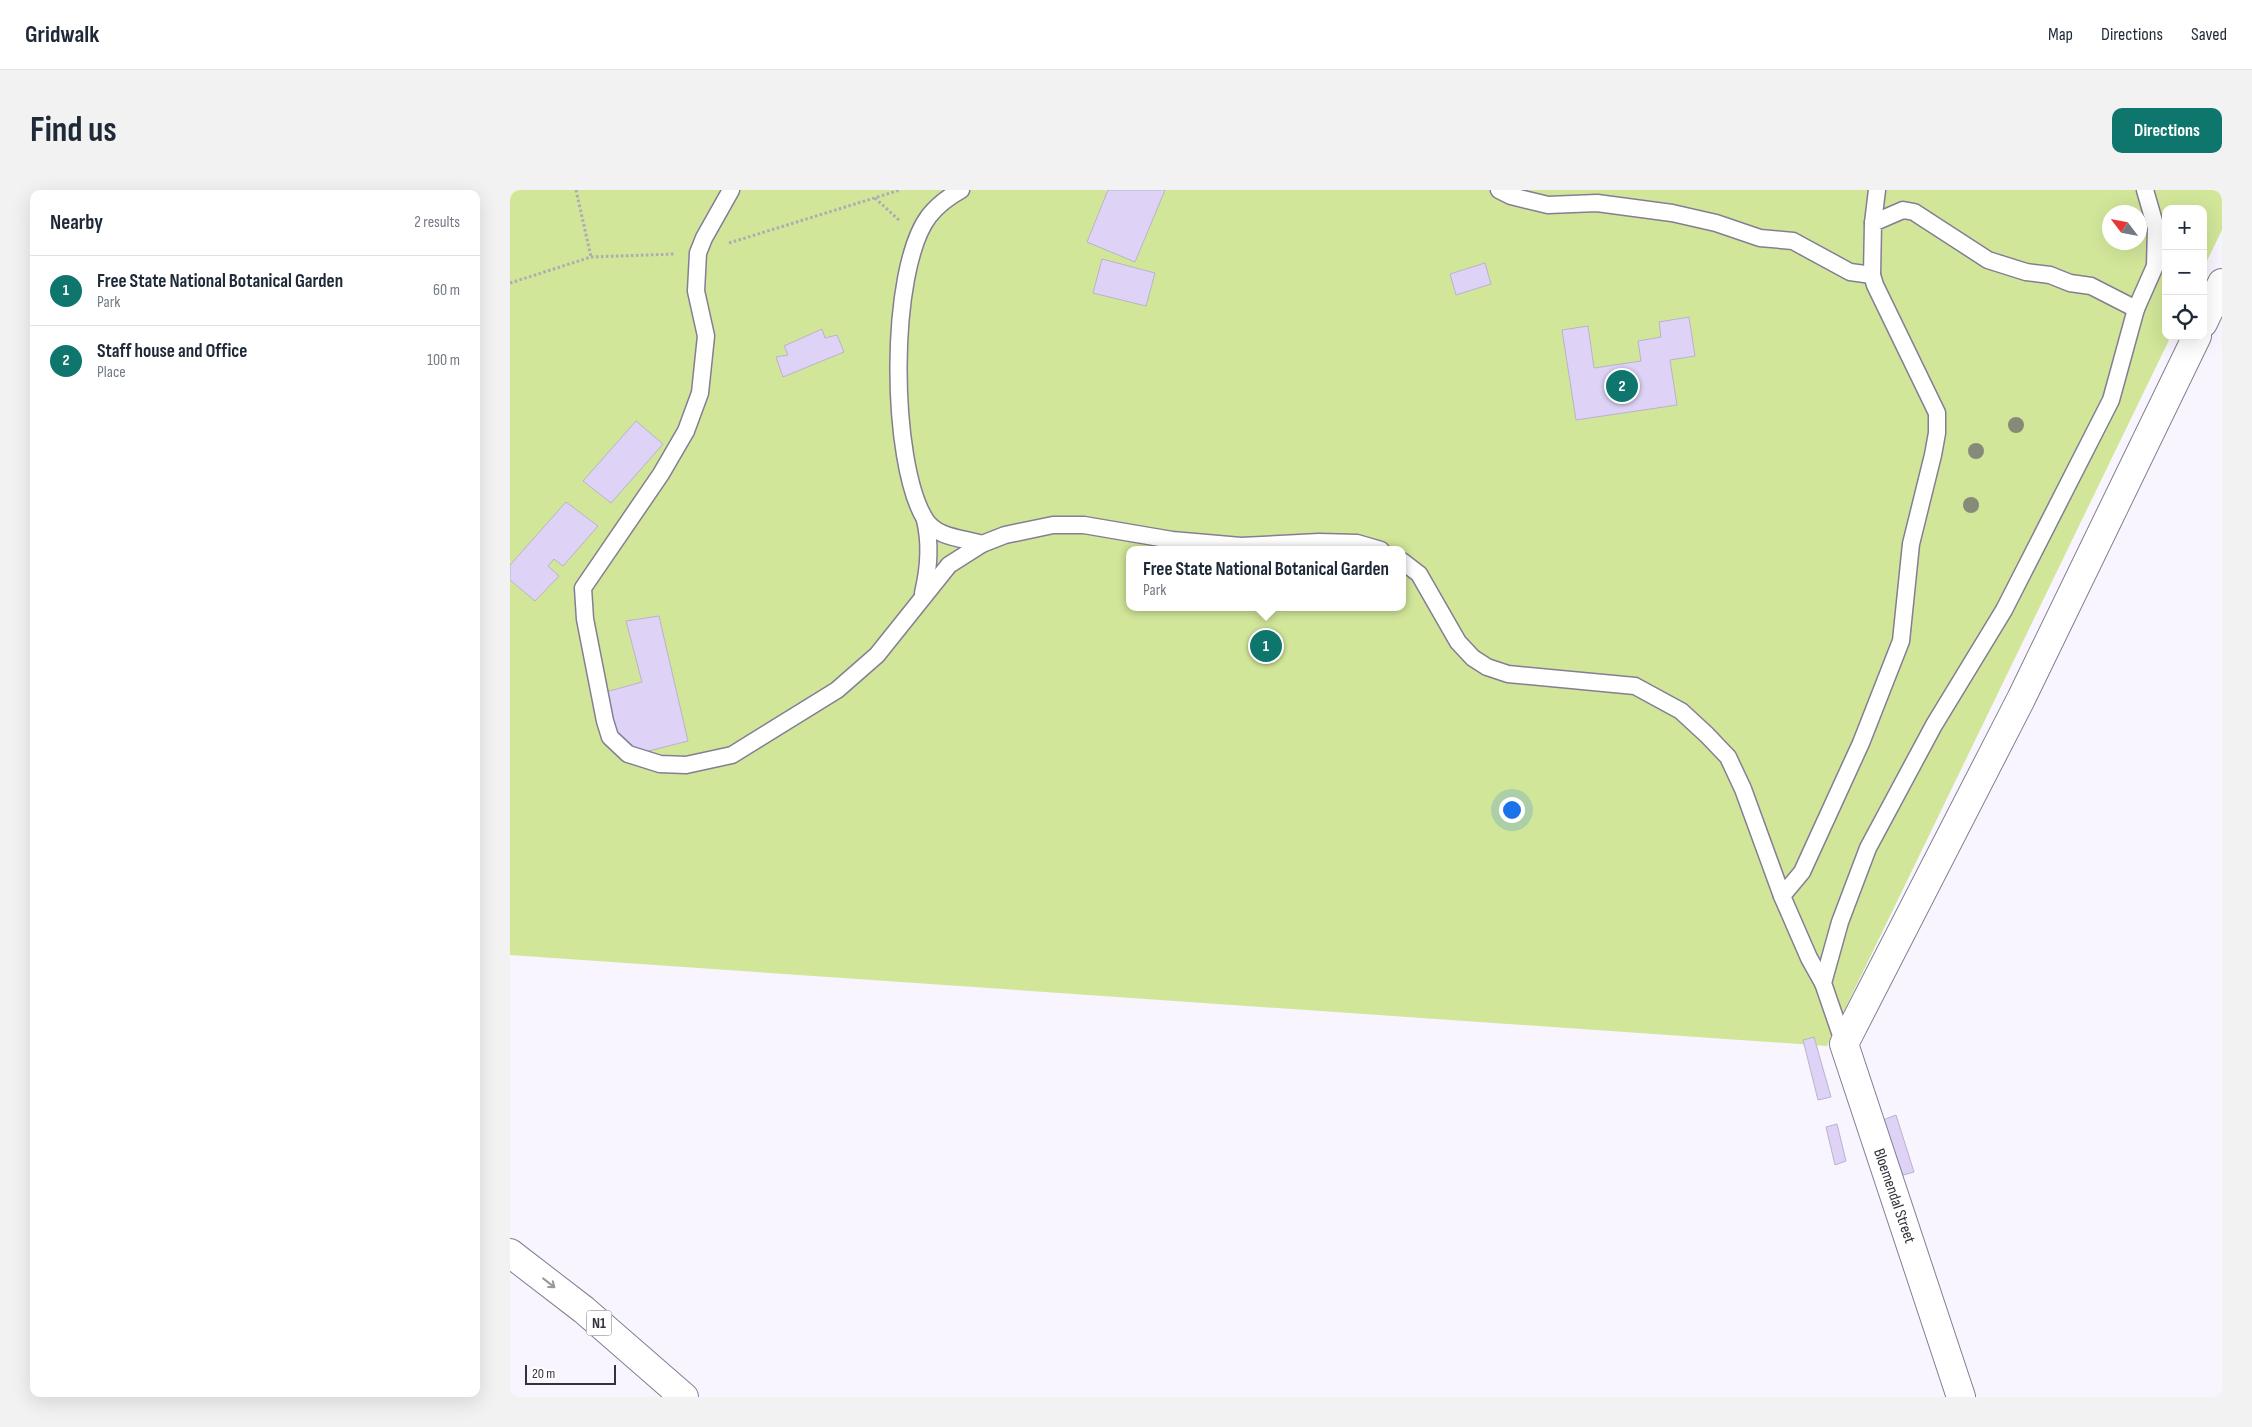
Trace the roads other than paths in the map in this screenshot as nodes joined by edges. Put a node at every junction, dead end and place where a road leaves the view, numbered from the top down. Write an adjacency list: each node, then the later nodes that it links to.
1 (731, 190): 18 (lane)
2 (961, 190): 12 (lane)
3 (1499, 190): 7 (lane)
4 (1876, 190): 6 (lane)
5 (2145, 190): 9 (lane)
6 (1872, 223): 7 (lane); 9 (lane)
7 (1872, 276): 19 (lane)
8 (2222, 283): 10 (main road)
9 (2136, 309): 20 (lane)
10 (2207, 315)
11 (2195, 340): 21 (main road)
12 (925, 520): 13 (lane); 18 (lane)
13 (982, 544): 15 (lane); 18 (lane)
14 (1241, 546): 16 (lane)
15 (1241, 546)
16 (1365, 546)
17 (1406, 564): 19 (lane, Bloemendal Street)
18 (922, 598)
19 (1782, 896): 20 (lane, Bloemendal Street)
20 (1825, 989): 21 (lane, Bloemendal Street)
21 (1844, 1044): 24 (main road, Bloemendal Street)
22 (510, 1253): 23 (main road, N1, one-way to 23)
23 (684, 1397)
24 (1961, 1397)

